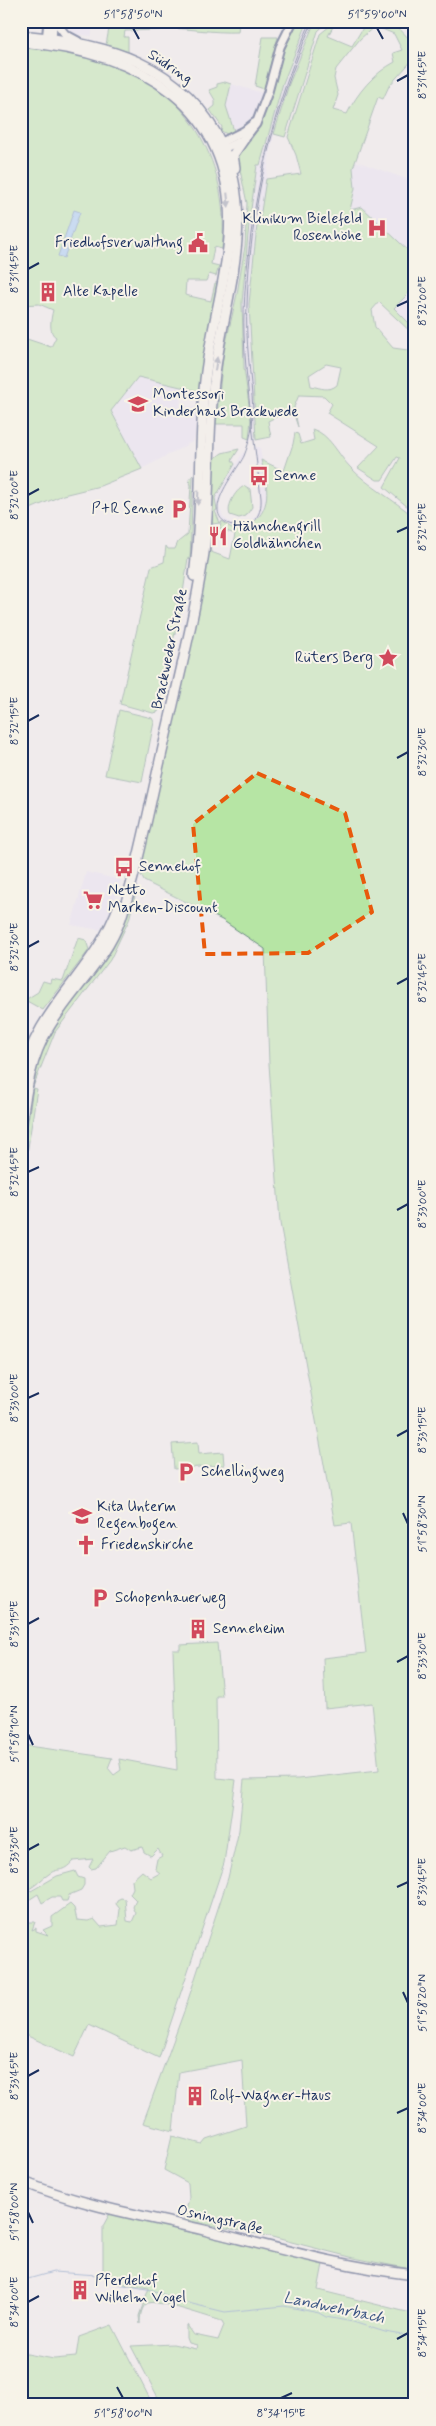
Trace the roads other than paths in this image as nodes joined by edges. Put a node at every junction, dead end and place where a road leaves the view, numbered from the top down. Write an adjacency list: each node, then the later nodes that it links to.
1 (48, 21): 5 (street)
2 (54, 21): 5 (street); 7 (street)
3 (293, 21): 8 (street)
4 (21, 35): 5 (main road, Südring)
5 (49, 41): 6 (main road, Südring); 7 (main road, Südring); 10 (main road, Südring)
6 (21, 42)
7 (88, 44): 10 (main road, Südring)
8 (261, 113): 9 (street); 10 (street)
9 (244, 139): 10 (street); 11 (main road)
10 (219, 148): 11 (main road, Brackweder Straße); 12 (main road, Brackweder Straße, one-way to 12)
11 (238, 214): 13 (main road, Brackweder Straße, one-way to 11)
12 (21, 1081)
13 (21, 1126)
14 (21, 2181): 15 (main road, Osningstraße)
15 (415, 2275)

